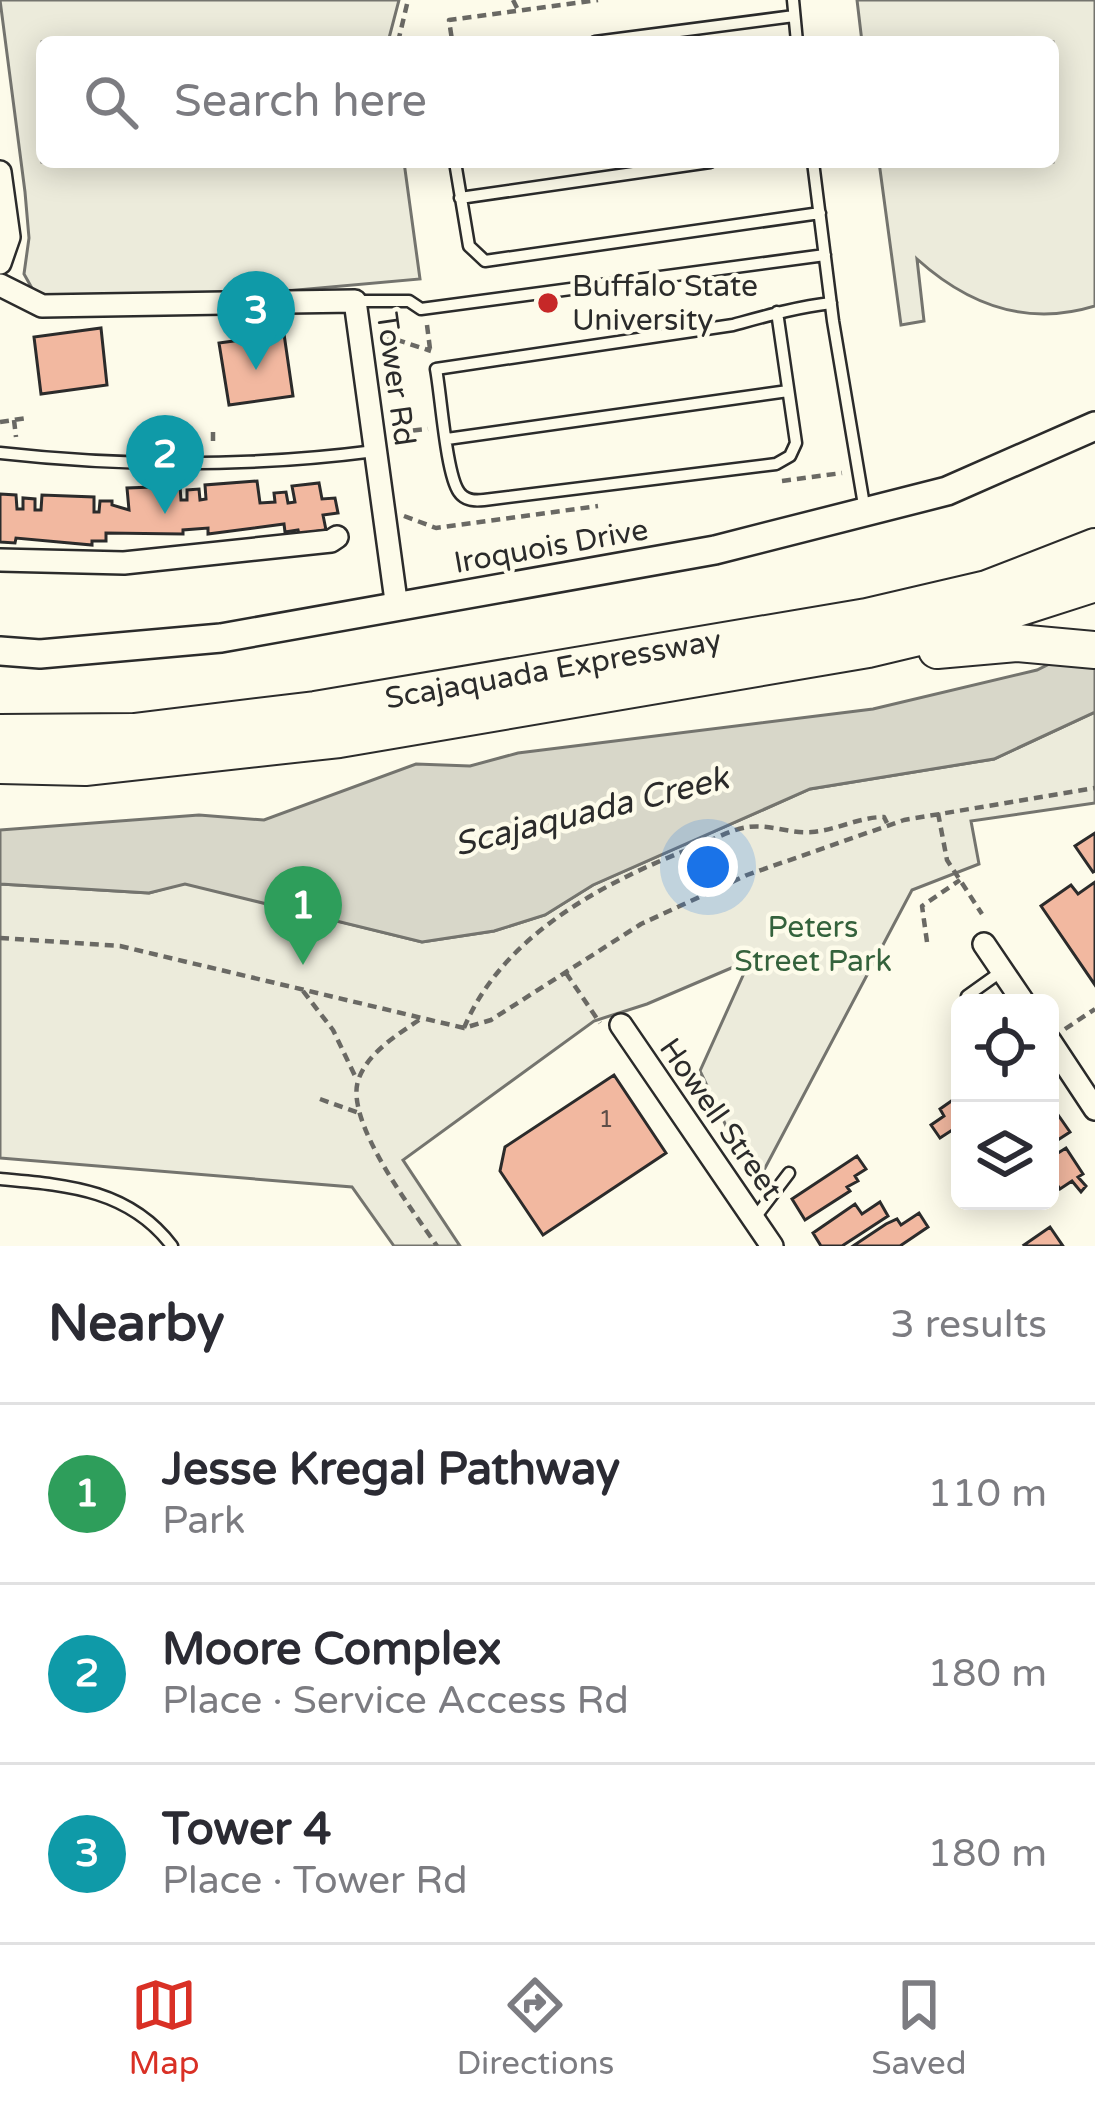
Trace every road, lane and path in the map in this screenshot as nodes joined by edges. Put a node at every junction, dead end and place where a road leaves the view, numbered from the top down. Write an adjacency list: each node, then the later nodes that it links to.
1 (408, 0): 7 (path)
2 (513, 0): 5 (path)
3 (598, 0): 5 (path)
4 (793, 0): 6 (lane)
5 (518, 10): 8 (path)
6 (794, 16): 9 (lane); 10 (lane)
7 (399, 36)
8 (451, 36)
9 (642, 36)
10 (796, 36)
11 (456, 168): 15 (lane)
12 (668, 168): 15 (lane)
13 (814, 168): 16 (lane)
14 (0, 172): 18 (street)
15 (460, 198): 16 (lane)
16 (820, 213): 17 (lane)
17 (825, 255): 20 (lane); 21 (lane)
18 (0, 263)
19 (0, 285): 20 (street, Tower Rd)
20 (355, 301): 34 (street, Tower Rd)
21 (831, 303): 22 (lane); 37 (lane)
22 (777, 312): 25 (lane); 32 (lane)
23 (375, 332): 24 (path)
24 (428, 334)
25 (788, 391): 32 (lane); 32 (lane)
26 (27, 418): 27 (path)
27 (14, 420): 28 (path); 33 (path)
28 (0, 422)
29 (1095, 426): 37 (street, Iroquois Drive)
30 (416, 430): 34 (path)
31 (213, 432): 35 (path)
32 (447, 439)
33 (17, 440)
34 (382, 442): 36 (lane); 42 (street, Tower Rd)
35 (213, 445)
36 (0, 453)
37 (866, 514): 42 (street, Iroquois Drive)
38 (338, 537): 40 (street)
39 (1095, 547): 46 (highway, Scajaquada Expressway)
40 (0, 560)
41 (1095, 583): 43 (highway, Scajaquada Expressway)
42 (398, 608): 45 (street, Iroquois Drive)
43 (868, 649): 44 (highway); 47 (highway, Scajaquada Expressway)
44 (1095, 650)
45 (0, 651)
46 (0, 733)
47 (0, 765)
48 (1095, 788): 49 (path)
49 (938, 813): 50 (path); 51 (path)
50 (889, 825): 56 (path); 64 (path)
51 (960, 880): 52 (path); 54 (path)
52 (982, 914)
53 (0, 938): 58 (path)
54 (927, 942)
55 (984, 944): 57 (street)
56 (565, 971): 63 (path); 64 (path)
57 (1002, 971): 59 (lane); 60 (street)
58 (303, 991): 62 (path); 67 (path)
59 (971, 994)
60 (1018, 994)
61 (1095, 1009): 65 (path)
62 (419, 1020): 64 (path); 67 (path)
63 (621, 1025): 73 (street, Howell Street)
64 (464, 1028)
65 (1059, 1034)
66 (1059, 1044): 69 (street)
67 (357, 1080): 70 (path)
68 (320, 1100): 70 (path)
69 (1095, 1109)
70 (359, 1113): 74 (path)
71 (789, 1173): 73 (lane)
72 (0, 1179): 75 (lane)
73 (754, 1219): 76 (street, Howell Street)
74 (435, 1245)
75 (172, 1246)
76 (772, 1246)

